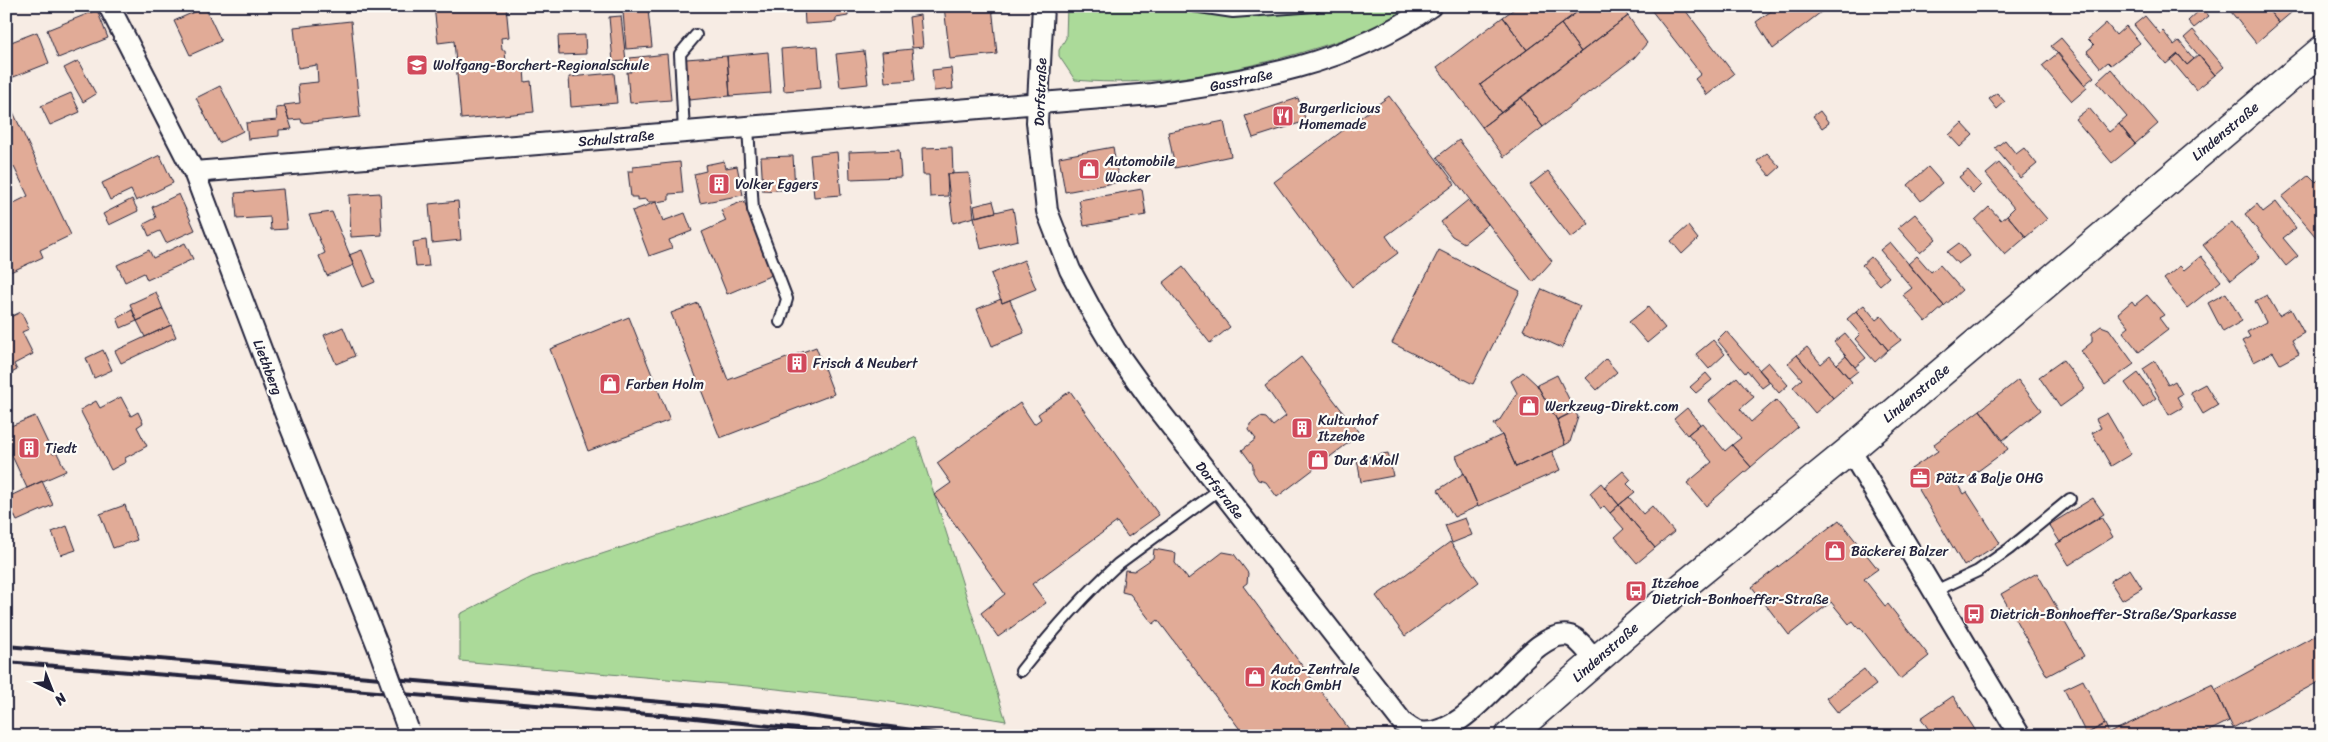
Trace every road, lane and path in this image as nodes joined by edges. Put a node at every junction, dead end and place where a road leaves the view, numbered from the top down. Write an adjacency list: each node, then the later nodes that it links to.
1 (109, 6): 11 (street, Liethberg)
2 (1043, 6): 8 (street, Dorfstraße)
3 (1194, 6): 4 (lane)
4 (1316, 6)
5 (1430, 6): 8 (street, Gasstraße)
6 (696, 35): 10 (lane)
7 (2322, 50): 13 (main road, Lindenstraße)
8 (1037, 104): 9 (street, Schulstraße); 14 (street, Dorfstraße)
9 (748, 127): 10 (street, Schulstraße); 12 (lane)
10 (684, 132): 11 (street, Schulstraße)
11 (194, 172): 19 (street, Liethberg, bridge)
12 (780, 322)
13 (1850, 450): 16 (street); 17 (main road, Lindenstraße)
14 (1220, 489): 17 (street, Dorfstraße); 18 (lane)
15 (2070, 499): 16 (lane)
16 (1935, 591): 21 (street)
17 (1595, 660): 20 (main road, Lindenstraße)
18 (1021, 672)
19 (410, 732)
20 (1509, 736)
21 (2020, 736)

